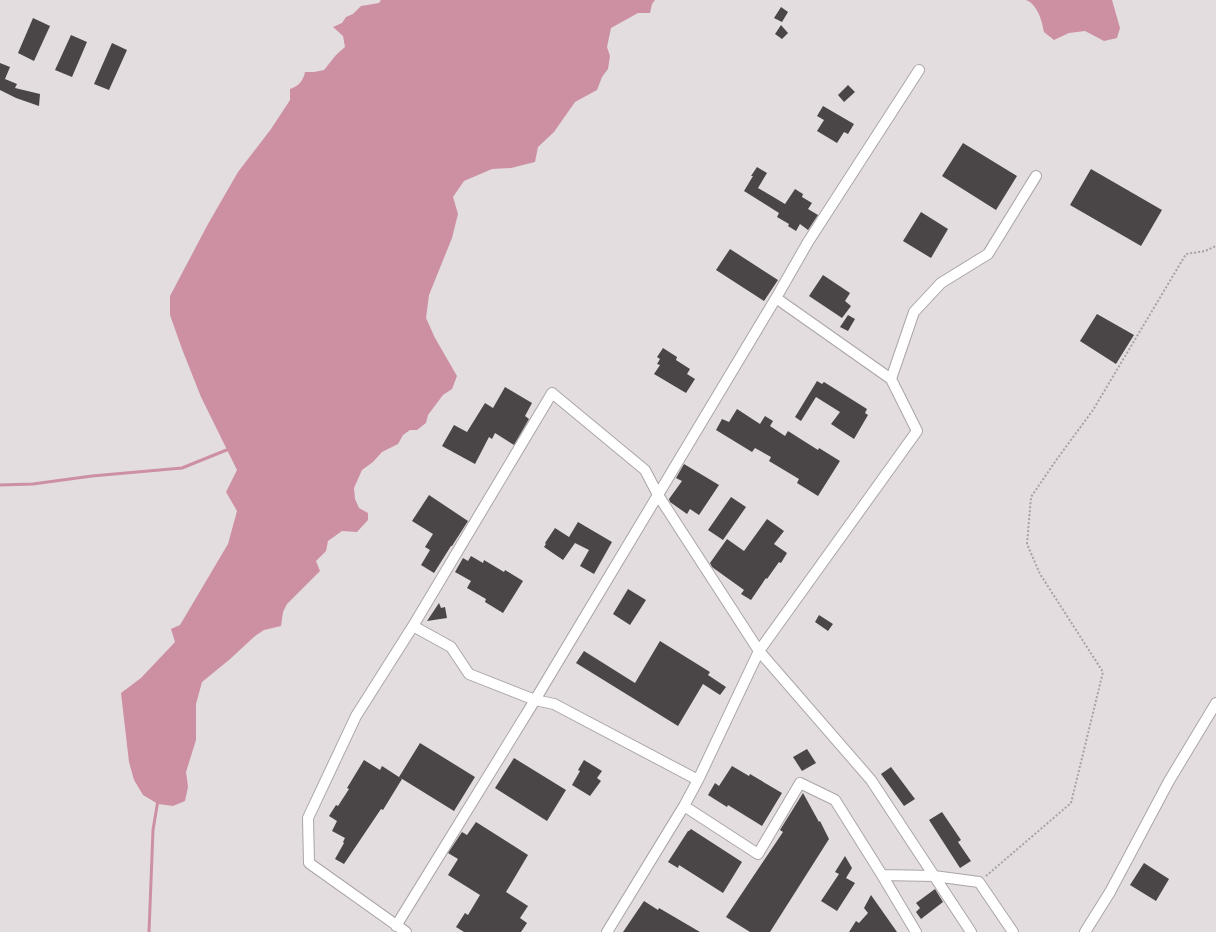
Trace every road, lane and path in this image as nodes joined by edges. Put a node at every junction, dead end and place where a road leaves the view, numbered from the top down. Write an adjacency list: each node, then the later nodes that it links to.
1 (919, 70): 4 (street)
2 (1036, 176): 5 (street)
3 (1216, 246): 15 (path)
4 (776, 298): 5 (street); 6 (street)
5 (891, 379): 8 (street)
6 (658, 495): 7 (street); 8 (street); 9 (street)
7 (413, 626): 9 (street); 16 (street)
8 (759, 651): 11 (street); 14 (street)
9 (534, 700): 11 (street); 16 (street)
10 (1216, 703): 22 (street)
11 (698, 780): 12 (street)
12 (684, 806): 13 (street); 18 (street)
13 (882, 875): 14 (street); 19 (street)
14 (934, 876): 15 (street); 20 (street)
15 (979, 882): 21 (street)
16 (396, 926): 17 (street)
17 (406, 932)
18 (607, 932)
19 (916, 932)
20 (971, 932)
21 (1013, 932)
22 (1085, 932)

